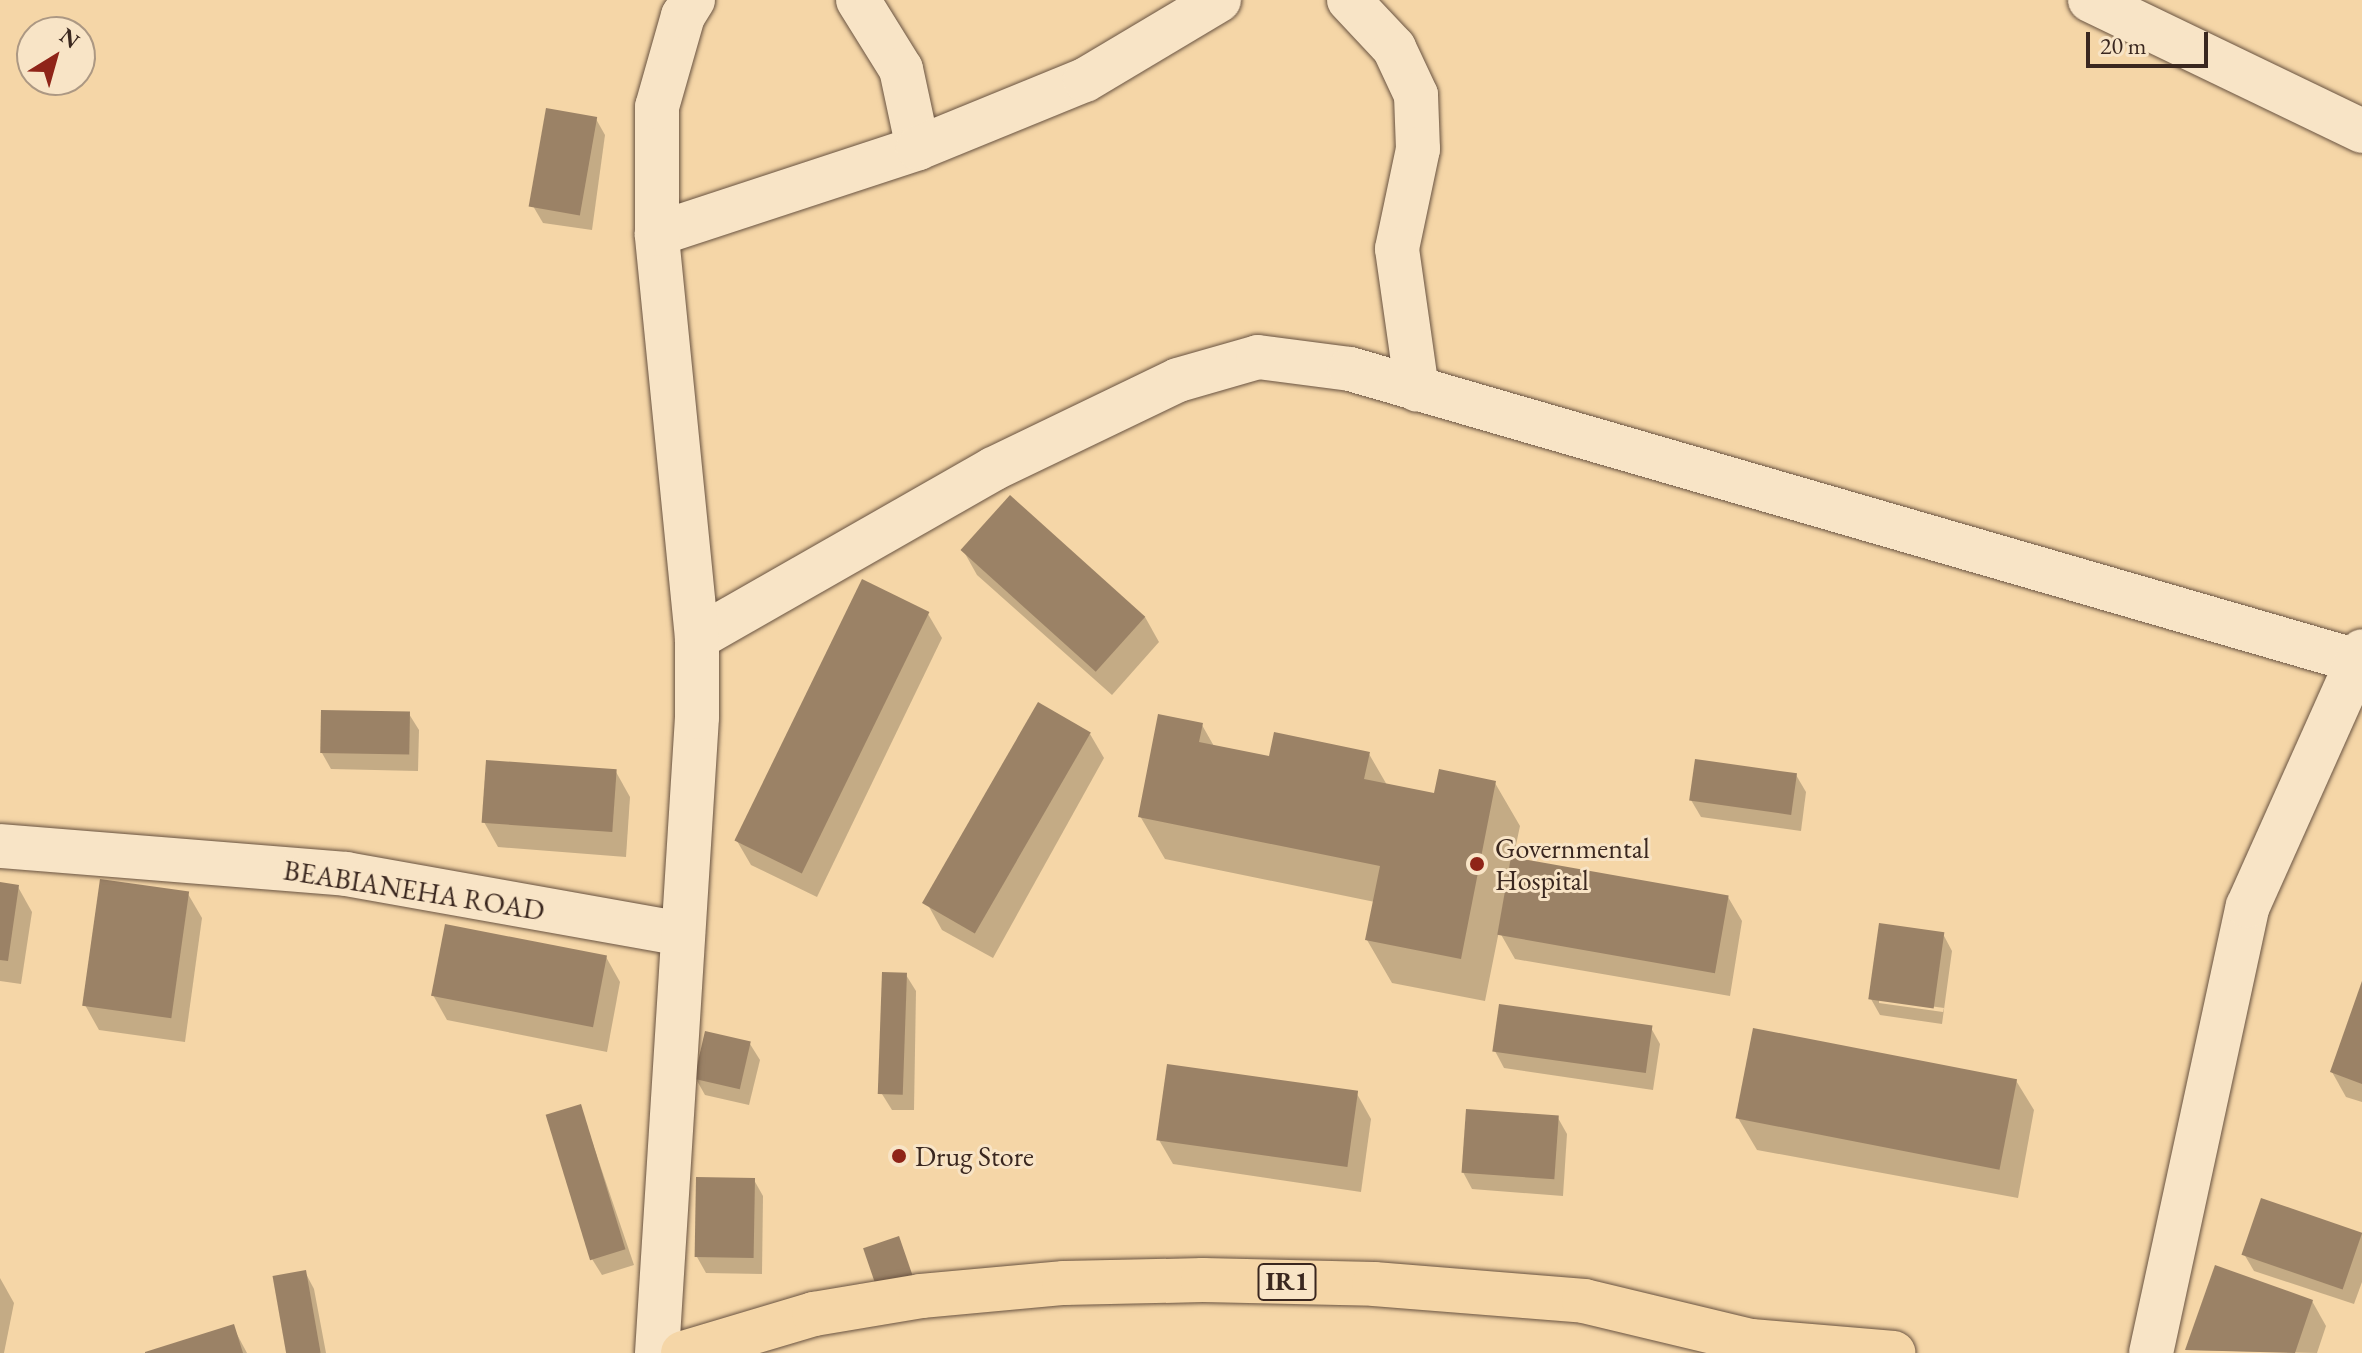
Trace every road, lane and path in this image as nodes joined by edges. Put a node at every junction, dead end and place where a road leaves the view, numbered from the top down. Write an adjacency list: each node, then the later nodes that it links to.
1 (693, 0): 8 (street)
2 (858, 0): 7 (street)
3 (1219, 0): 7 (street)
4 (1349, 0): 9 (street)
5 (2090, 0): 6 (street)
6 (2362, 131)
7 (918, 148): 8 (street)
8 (657, 234): 10 (street)
9 (1417, 390): 10 (street); 11 (street)
10 (697, 638): 14 (street)
11 (2359, 656): 12 (street)
12 (2348, 714): 19 (street)
13 (0, 846): 14 (street, BEABIANEHA ROAD)
14 (683, 934): 16 (street)
15 (1749, 1347): 17 (main road, IR1); 18 (main road, IR1)
16 (657, 1353)
17 (683, 1353)
18 (1893, 1353)
19 (2151, 1353)

